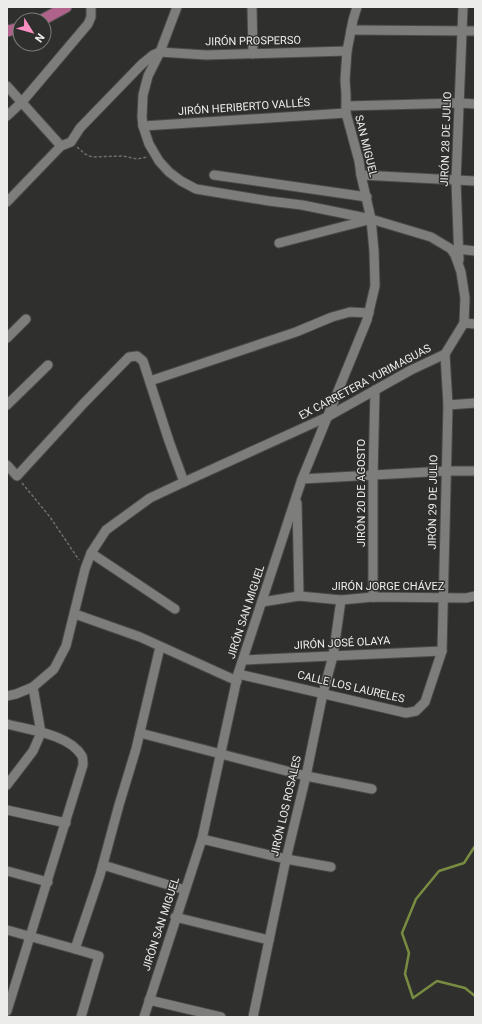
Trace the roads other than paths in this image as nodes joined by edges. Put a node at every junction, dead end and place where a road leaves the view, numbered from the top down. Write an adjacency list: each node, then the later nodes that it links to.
1 (66, 7): 7 (main road)
2 (91, 7): 15 (street)
3 (177, 7): 12 (street, EX CARRETERA YURIMAGUAS)
4 (252, 7): 13 (street)
5 (357, 7): 8 (street, SAN MIGUEL)
6 (463, 7): 9 (street, JIRÓN 28 DE JULIO)
7 (52, 15)
8 (351, 30): 9 (street); 11 (street, SAN MIGUEL)
9 (461, 31): 10 (street); 16 (street, JIRÓN 28 DE JULIO)
10 (475, 31)
11 (348, 51): 13 (street, JIRÓN PROSPERSO); 18 (street, SAN MIGUEL)
12 (160, 52): 13 (street, JIRÓN PROSPERSO); 20 (street, EX CARRETERA YURIMAGUAS); 21 (street)
13 (253, 54)
14 (7, 86): 15 (street)
15 (22, 102): 19 (street); 21 (street)
16 (460, 103): 17 (street, JIRÓN HERIBERTO VALLÉS); 18 (street, JIRÓN HERIBERTO VALLÉS); 24 (street, JIRÓN 28 DE JULIO)
17 (475, 104)
18 (346, 110): 20 (street, JIRÓN HERIBERTO VALLÉS); 23 (street, SAN MIGUEL)
19 (7, 116)
20 (143, 126): 28 (street, EX CARRETERA YURIMAGUAS)
21 (62, 146): 27 (street)
22 (214, 175): 26 (street)
23 (361, 175): 24 (street); 26 (street, SAN MIGUEL)
24 (456, 181): 25 (street); 30 (street, JIRÓN 28 DE JULIO)
25 (475, 181)
26 (367, 197): 28 (street, SAN MIGUEL)
27 (7, 202)
28 (371, 219): 29 (street); 32 (street, EX CARRETERA YURIMAGUAS); 33 (street, JIRÓN SAN MIGUEL)
29 (279, 243)
30 (458, 249): 31 (street); 32 (street, JIRÓN 28 DE JULIO)
31 (475, 251)
32 (461, 272): 35 (street, EX CARRETERA YURIMAGUAS)
33 (369, 313): 40 (street); 45 (street, JIRÓN SAN MIGUEL)
34 (26, 319): 37 (street)
35 (464, 323): 36 (street); 38 (street, EX CARRETERA YURIMAGUAS)
36 (475, 324)
37 (7, 338)
38 (445, 354): 41 (street, EX CARRETERA YURIMAGUAS); 44 (street, JIRÓN 29 DE JULIO)
39 (48, 365): 43 (street)
40 (150, 381): 46 (street); 51 (street)
41 (375, 390): 45 (street, EX CARRETERA YURIMAGUAS); 49 (street, JIRÓN 20 DE AGOSTO)
42 (475, 403): 44 (street)
43 (7, 405)
44 (448, 405): 47 (street, JIRÓN 29 DE JULIO)
45 (327, 417): 50 (street, JIRÓN SAN MIGUEL); 51 (street, EX CARRETERA YURIMAGUAS)
46 (7, 465)
47 (446, 472): 48 (street); 49 (street); 57 (street, JIRÓN 29 DE JULIO)
48 (475, 472)
49 (373, 476): 50 (street); 55 (street, JIRÓN 20 DE AGOSTO)
50 (302, 479): 52 (street, JIRÓN SAN MIGUEL)
51 (184, 482): 53 (street, EX CARRETERA YURIMAGUAS)
52 (297, 495): 54 (street); 59 (street, JIRÓN SAN MIGUEL)
53 (91, 553): 60 (street); 61 (street, EX CARRETERA YURIMAGUAS)
54 (299, 596): 58 (street, JIRÓN JORGE CHÁVEZ); 59 (street, JIRÓN JORGE CHÁVEZ)
55 (373, 596): 57 (street, JIRÓN JORGE CHÁVEZ); 58 (street, JIRÓN JORGE CHÁVEZ)
56 (470, 597): 57 (street, JIRÓN JORGE CHÁVEZ)
57 (444, 598): 63 (street, JIRÓN 29 DE JULIO)
58 (341, 600): 64 (street, JIRÓN LOS ROSALES)
59 (262, 602): 65 (street, JIRÓN SAN MIGUEL)
60 (175, 609)
61 (75, 614): 62 (street, CALLE LOS LAURELES); 67 (street, EX CARRETERA YURIMAGUAS)
62 (160, 647): 66 (street, CALLE LOS LAURELES); 72 (street)
63 (442, 651): 64 (street, JIRÓN JOSÉ OLAYA); 68 (street, CALLE LOS LAURELES)
64 (333, 656): 65 (street, JIRÓN JOSÉ OLAYA); 68 (street, JIRÓN LOS ROSALES)
65 (243, 660): 66 (street, JIRÓN SAN MIGUEL)
66 (238, 677): 68 (street, CALLE LOS LAURELES); 73 (street, JIRÓN SAN MIGUEL)
67 (33, 688): 69 (street, EX CARRETERA YURIMAGUAS); 71 (street)
68 (323, 693): 74 (street, JIRÓN LOS ROSALES)
69 (7, 696)
70 (7, 724): 71 (street)
71 (40, 733): 75 (street); 78 (street)
72 (140, 733): 73 (street); 81 (street)
73 (220, 754): 74 (street); 79 (street, JIRÓN SAN MIGUEL)
74 (306, 776): 76 (street); 80 (street, JIRÓN LOS ROSALES)
75 (7, 785)
76 (372, 789)
77 (7, 810): 78 (street)
78 (66, 823): 84 (street)
79 (202, 839): 80 (street); 85 (street, JIRÓN SAN MIGUEL)
80 (286, 859): 82 (street); 89 (street, JIRÓN LOS ROSALES)
81 (103, 865): 85 (street); 90 (street)
82 (331, 867)
83 (7, 872): 84 (street)
84 (48, 882): 88 (street)
85 (185, 890): 86 (street, JIRÓN SAN MIGUEL)
86 (175, 918): 89 (street); 91 (street, JIRÓN SAN MIGUEL)
87 (7, 930): 88 (street)
88 (31, 936): 90 (street); 92 (street)
89 (270, 940): 96 (street, JIRÓN LOS ROSALES)
90 (75, 949): 93 (street)
91 (149, 1000): 94 (street, JIRÓN SAN MIGUEL); 95 (street)
92 (7, 1011)
93 (81, 1017)
94 (144, 1017)
95 (221, 1017)
96 (252, 1017)

